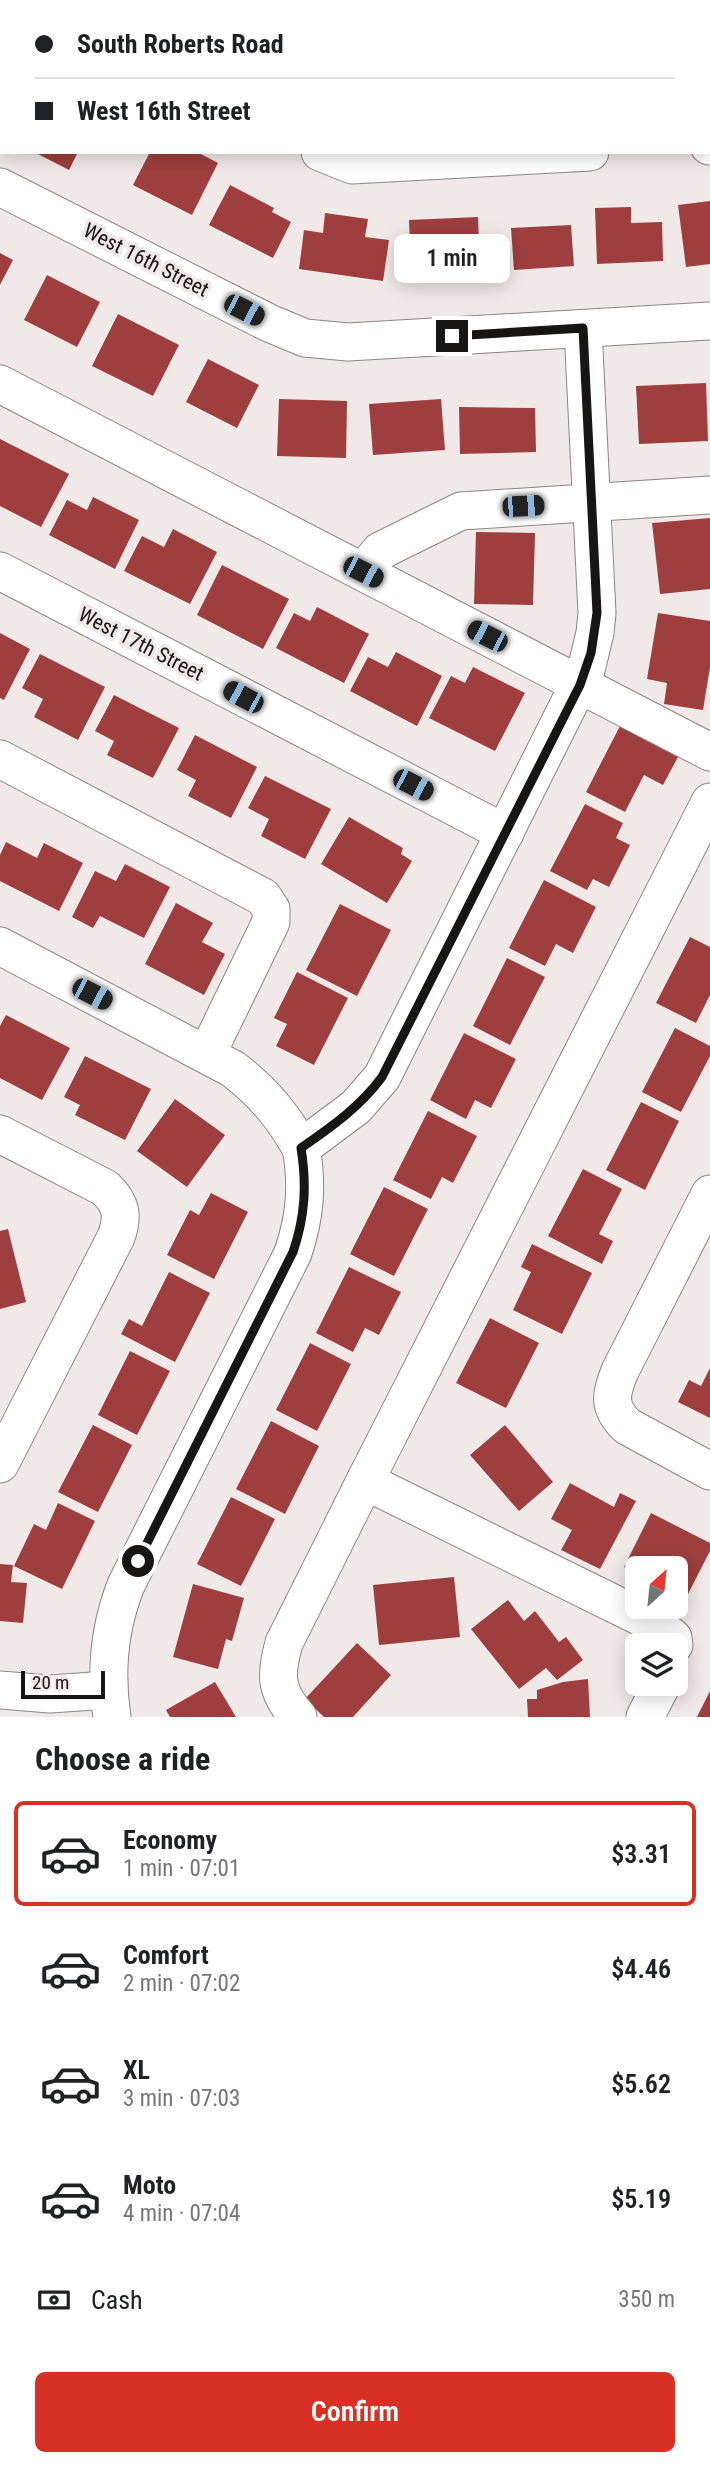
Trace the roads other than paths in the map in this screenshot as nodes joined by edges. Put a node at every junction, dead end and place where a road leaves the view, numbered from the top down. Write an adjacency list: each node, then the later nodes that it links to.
1 (325, 154): 2 (street)
2 (553, 154)
3 (0, 187): 5 (street, West 16th Street)
4 (710, 321): 5 (street, West 16th Street)
5 (583, 328): 8 (street)
6 (0, 384): 10 (street)
7 (710, 495): 8 (street)
8 (591, 502): 10 (street); 11 (street)
9 (0, 571): 15 (street, West 17th Street)
10 (363, 572): 11 (street)
11 (580, 685): 12 (street); 15 (street)
12 (710, 752)
13 (0, 759): 17 (street)
14 (710, 802): 23 (street)
15 (505, 833): 19 (street)
16 (0, 946): 17 (street)
17 (207, 1054): 19 (street)
18 (0, 1134): 21 (street)
19 (301, 1148): 27 (street)
20 (710, 1194): 22 (street)
21 (0, 1464)
22 (710, 1471)
23 (365, 1481): 24 (street); 28 (street)
24 (667, 1633)
25 (0, 1690): 27 (street)
26 (656, 1696): 29 (street)
27 (110, 1703)
28 (298, 1717)
29 (645, 1717)

